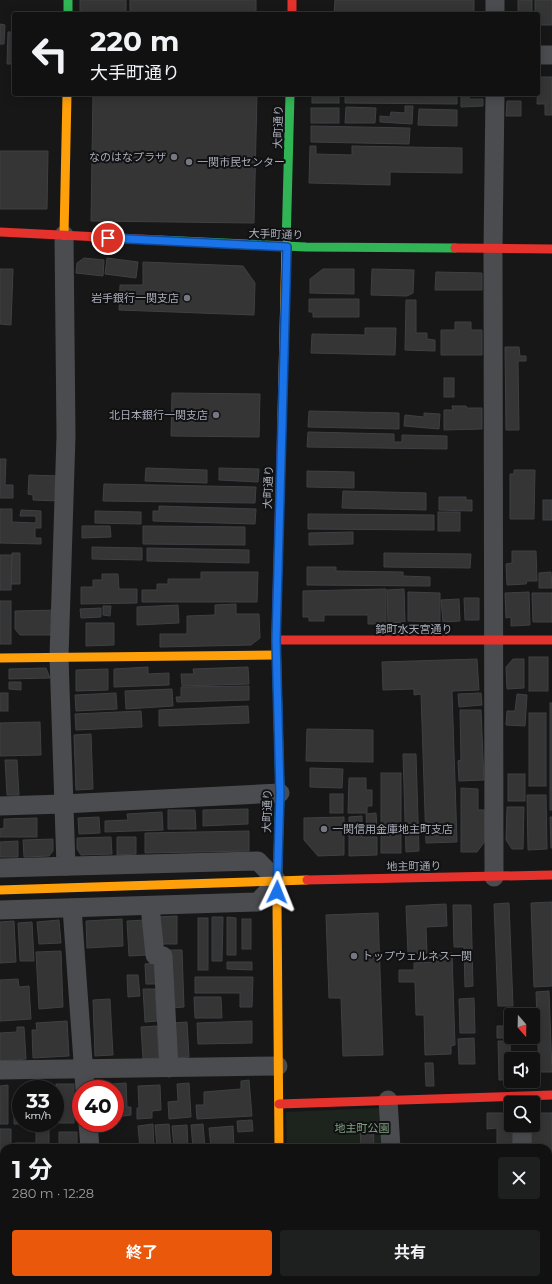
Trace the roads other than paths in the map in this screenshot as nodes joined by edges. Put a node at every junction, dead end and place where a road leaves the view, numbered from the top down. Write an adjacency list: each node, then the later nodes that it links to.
1 (68, 0): 4 (street)
2 (292, 0): 5 (street)
3 (495, 0): 6 (street)
4 (68, 12)
5 (292, 12)
6 (495, 12)
7 (540, 55): 8 (street)
8 (552, 55)
9 (66, 96): 13 (street)
10 (290, 96): 14 (street, 大町通り)
11 (495, 96): 15 (street)
12 (0, 232): 13 (street, 大手町通り)
13 (64, 235): 14 (street, 大手町通り); 21 (street)
14 (287, 247): 15 (street, 大手町通り); 17 (street, 大町通り)
15 (493, 249): 16 (street, 大手町通り); 19 (street)
16 (552, 249)
17 (276, 640): 19 (street, 錦町水天宮通り); 20 (street, 大町通り)
18 (552, 640): 19 (street, 錦町水天宮通り)
19 (493, 641): 29 (street)
20 (276, 655): 21 (street); 23 (street, 大町通り)
21 (59, 657): 22 (street); 24 (street)
22 (0, 658)
23 (280, 793): 24 (street); 30 (street, 大町通り)
24 (63, 804): 25 (street); 26 (street)
25 (0, 806)
26 (66, 866): 27 (street); 30 (street)
27 (0, 868)
28 (552, 875): 29 (street, 地主町通り)
29 (494, 877): 30 (street, 地主町通り)
30 (277, 881): 31 (street, 地主町通り); 32 (street); 35 (street, 大町通り)
31 (0, 890)
32 (150, 906): 33 (street); 36 (street)
33 (72, 908): 34 (street); 37 (street)
34 (0, 910)
35 (278, 1066): 36 (street); 44 (street, 大町通り)
36 (169, 1068): 37 (street)
37 (84, 1069): 38 (street); 39 (street)
38 (0, 1070)
39 (85, 1080)
40 (552, 1095): 41 (street)
41 (540, 1097)
42 (388, 1100): 43 (street); 44 (street); 49 (street)
43 (504, 1100)
44 (279, 1104): 48 (street, 大町通り)
45 (89, 1132): 47 (street)
46 (522, 1132): 50 (street)
47 (90, 1144)
48 (279, 1144)
49 (391, 1144)
50 (522, 1144)

